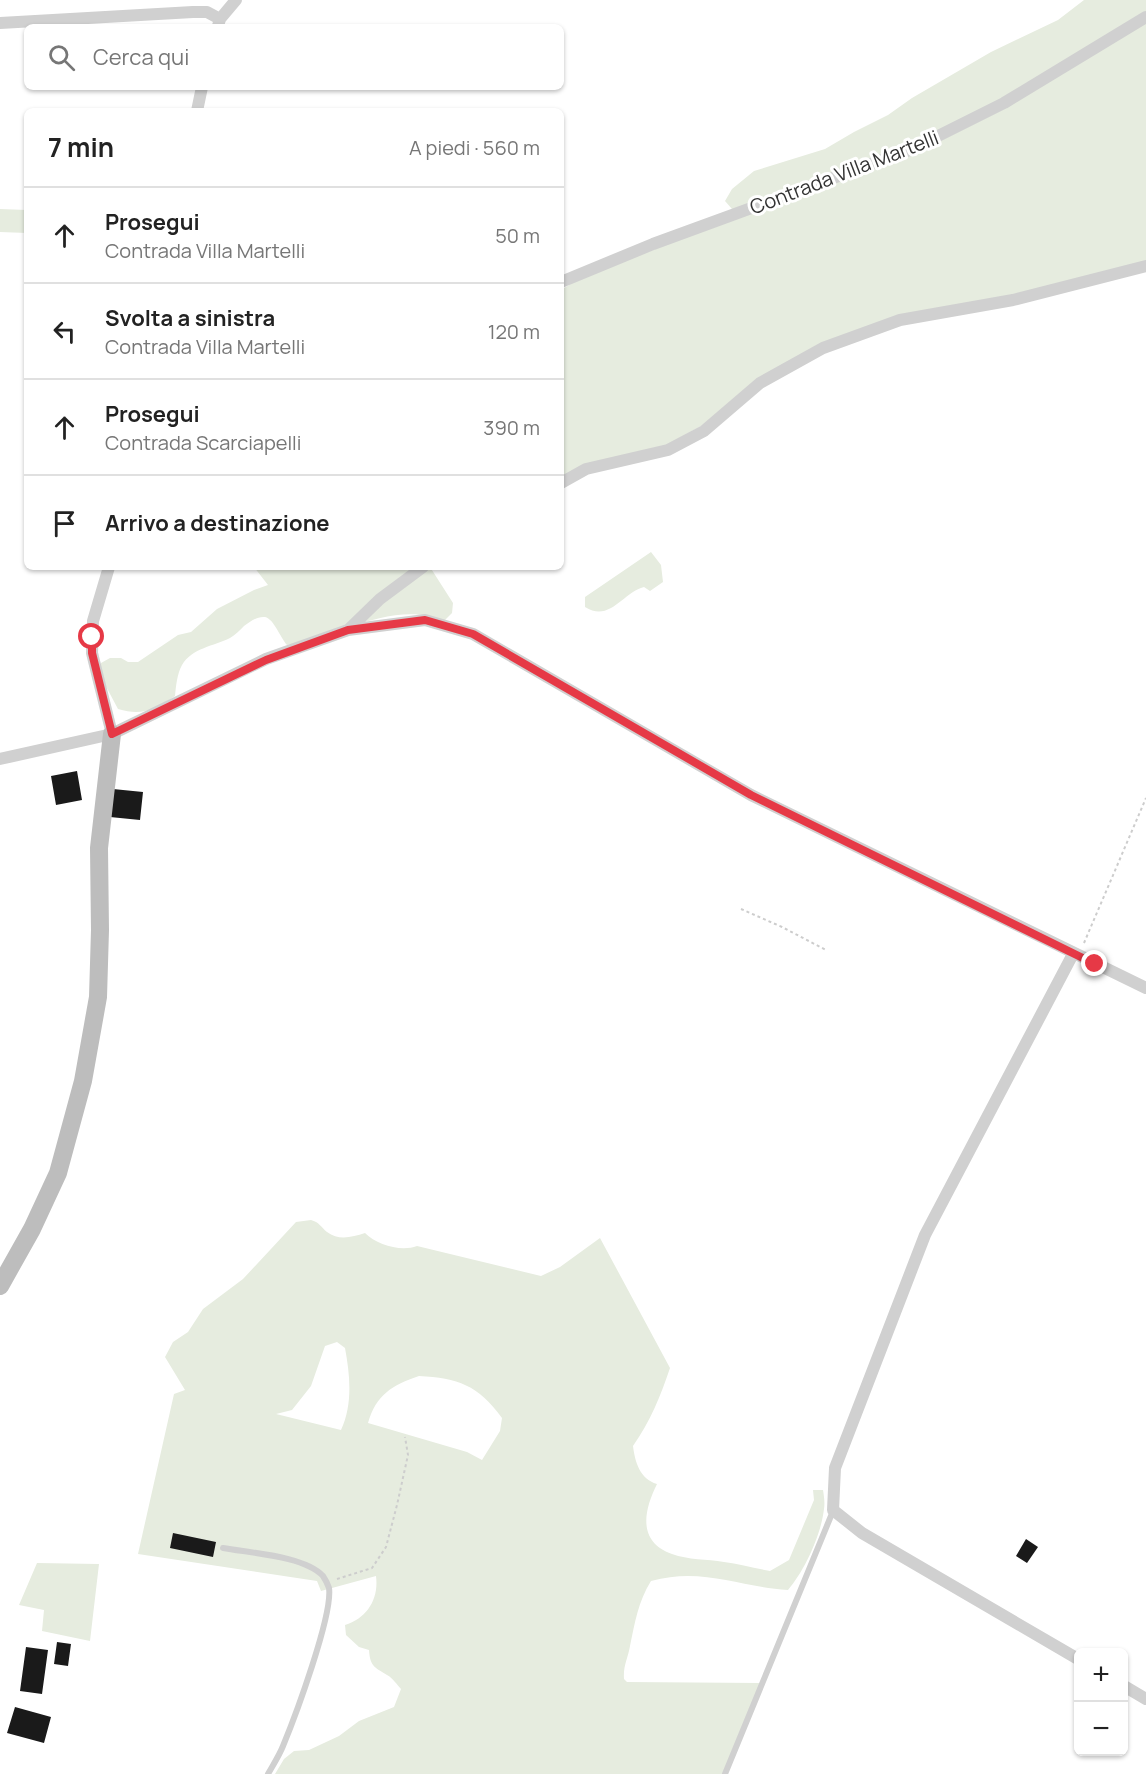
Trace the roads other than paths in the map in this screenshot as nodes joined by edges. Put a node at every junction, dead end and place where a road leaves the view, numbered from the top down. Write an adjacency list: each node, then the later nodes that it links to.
1 (236, 0): 4 (street)
2 (1146, 16): 8 (street, Contrada Villa Martelli)
3 (0, 23): 4 (street)
4 (219, 23)
5 (201, 90): 6 (street)
6 (198, 108)
7 (1146, 266): 9 (street)
8 (564, 281)
9 (564, 481)
10 (108, 570): 13 (street)
11 (419, 570): 12 (street)
12 (348, 630): 13 (street); 15 (street)
13 (112, 734): 14 (street); 17 (street)
14 (0, 759)
15 (1075, 955): 16 (street); 18 (street)
16 (1146, 988)
17 (0, 1286)
18 (833, 1510): 20 (street); 24 (lane)
19 (223, 1548): 23 (lane)
20 (1074, 1657)
21 (1128, 1688): 22 (street)
22 (1146, 1699)
23 (268, 1774)
24 (725, 1774)

